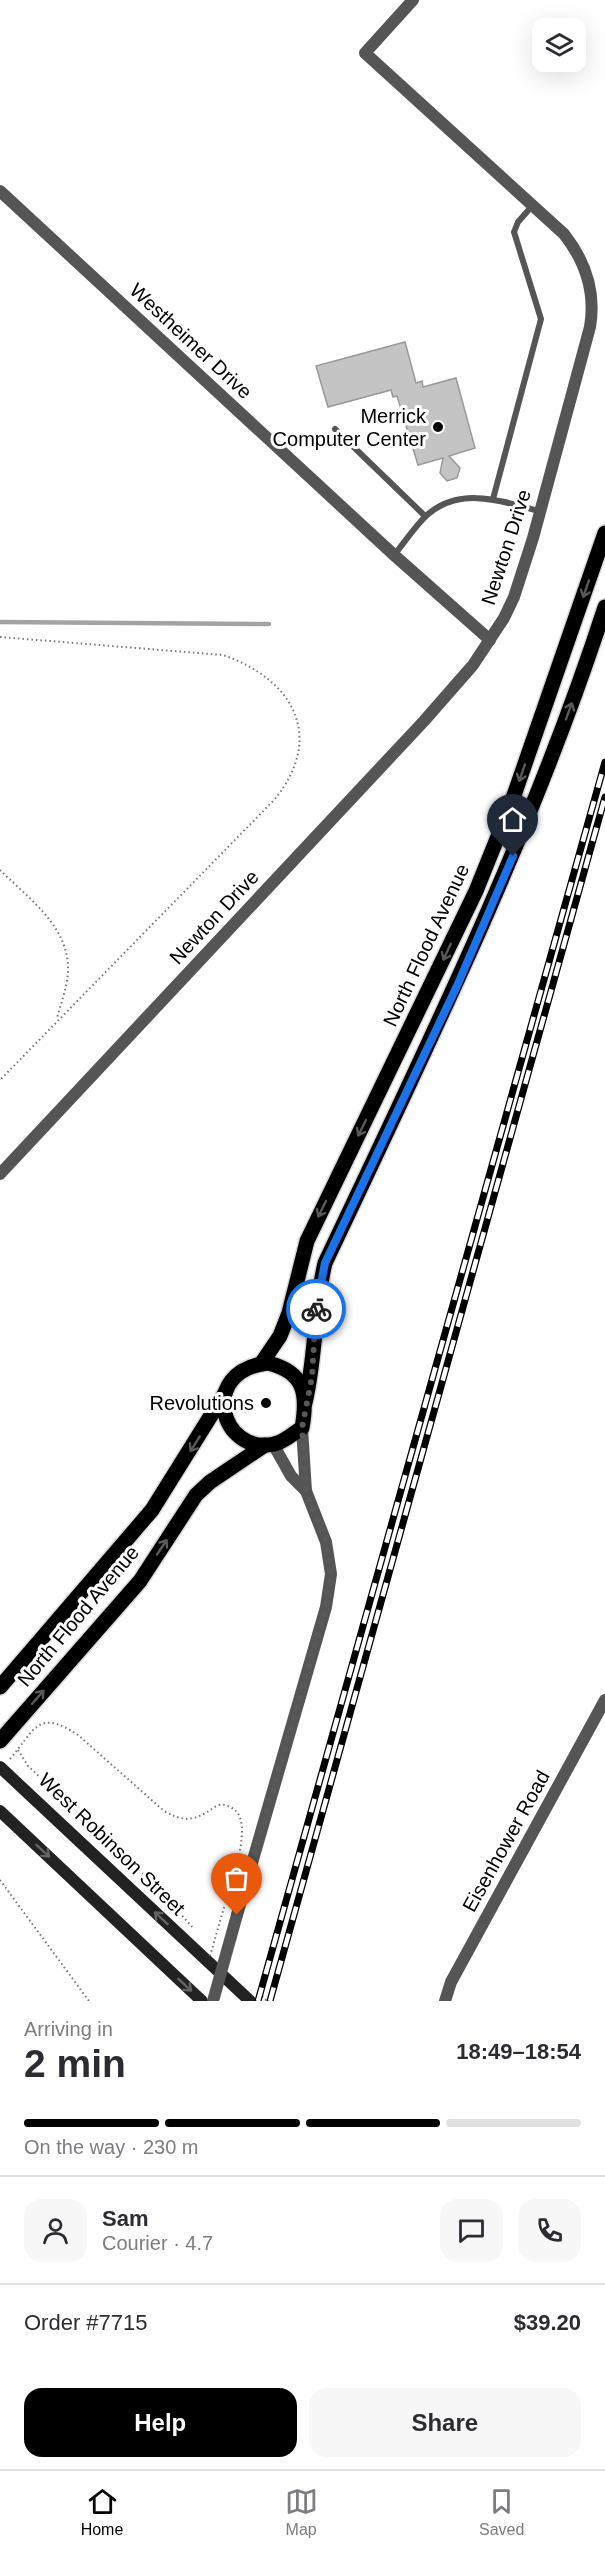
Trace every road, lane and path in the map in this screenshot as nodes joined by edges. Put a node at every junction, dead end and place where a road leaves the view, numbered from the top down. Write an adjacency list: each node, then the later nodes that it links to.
1 (413, 0): 3 (street, Newton Drive)
2 (0, 191): 9 (street, Westheimer Drive)
3 (534, 204): 5 (lane); 6 (street, Newton Drive)
4 (335, 429): 7 (lane)
5 (494, 499): 6 (lane); 7 (lane)
6 (539, 511): 12 (street, Newton Drive)
7 (425, 516): 9 (lane)
8 (605, 533): 17 (main road, North Flood Avenue, one-way to 17)
9 (394, 555): 12 (street, Westheimer Drive)
10 (605, 607): 19 (main road, one-way to 10)
11 (0, 637): 14 (path)
12 (490, 640): 16 (street, Newton Drive)
13 (0, 870): 14 (path)
14 (57, 1018): 15 (path)
15 (0, 1080)
16 (0, 1174)
17 (261, 1364): 18 (main road); 19 (main road)
18 (225, 1393): 21 (main road); 23 (main road, North Flood Avenue, one-way to 23)
19 (305, 1403): 20 (main road)
20 (302, 1428): 21 (main road); 22 (street)
21 (269, 1444): 22 (street); 25 (main road, North Flood Avenue, one-way to 21)
22 (306, 1491): 36 (street, bridge)
23 (0, 1687)
24 (605, 1701): 38 (street, Eisenhower Road)
25 (0, 1741)
26 (0, 1767): 33 (main road, West Robinson Street, one-way to 26)
27 (0, 1811): 35 (main road, one-way to 35)
28 (0, 1880): 34 (path)
29 (196, 1931): 32 (path, bridge)
30 (207, 1944): 31 (path)
31 (219, 1956)
32 (210, 1958)
33 (254, 1997): 37 (path)
34 (88, 2001)
35 (202, 2001)
36 (213, 2001)
37 (267, 2001)
38 (445, 2001)

